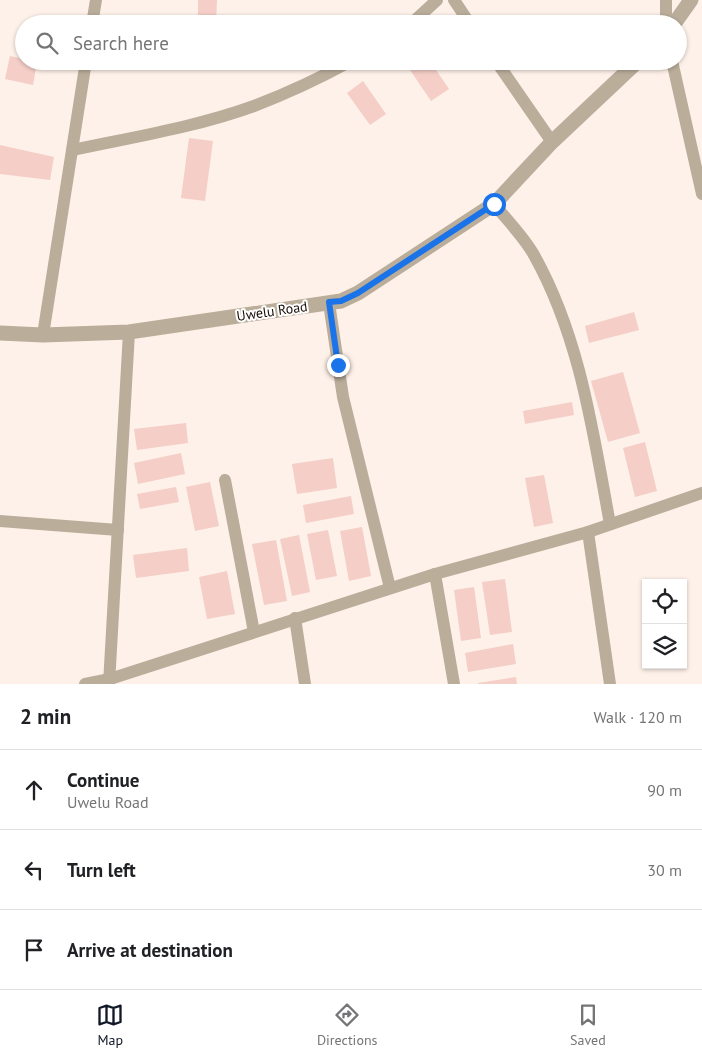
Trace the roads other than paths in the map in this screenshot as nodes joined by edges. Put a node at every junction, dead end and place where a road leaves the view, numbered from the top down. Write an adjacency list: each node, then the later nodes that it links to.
1 (437, 0): 7 (street)
2 (454, 0): 8 (street)
3 (666, 0): 9 (street)
4 (692, 0): 10 (street)
5 (98, 1): 6 (street)
6 (94, 15)
7 (421, 15)
8 (464, 15)
9 (666, 15)
10 (681, 15)
11 (85, 70): 17 (street)
12 (334, 70): 17 (street)
13 (502, 70): 16 (street)
14 (628, 70): 16 (street, Uwelu Road)
15 (674, 70): 18 (street)
16 (552, 142): 19 (street, Uwelu Road)
17 (73, 150): 23 (street)
18 (702, 194)
19 (494, 204): 20 (street, Uwelu Road); 27 (street)
20 (329, 302): 21 (street, Uwelu Road); 31 (street)
21 (129, 332): 23 (street, Uwelu Road); 28 (street)
22 (0, 333): 23 (street, Uwelu Road)
23 (43, 335)
24 (224, 480): 33 (street)
25 (702, 493): 27 (street)
26 (0, 520): 28 (street)
27 (610, 524): 29 (street)
28 (118, 530): 34 (street)
29 (588, 532): 30 (street); 38 (street)
30 (435, 574): 31 (street); 37 (street)
31 (390, 588): 32 (street)
32 (295, 618): 33 (street); 36 (street)
33 (254, 632): 34 (street)
34 (110, 682): 35 (street)
35 (85, 684)
36 (305, 684)
37 (454, 684)
38 (610, 684)

